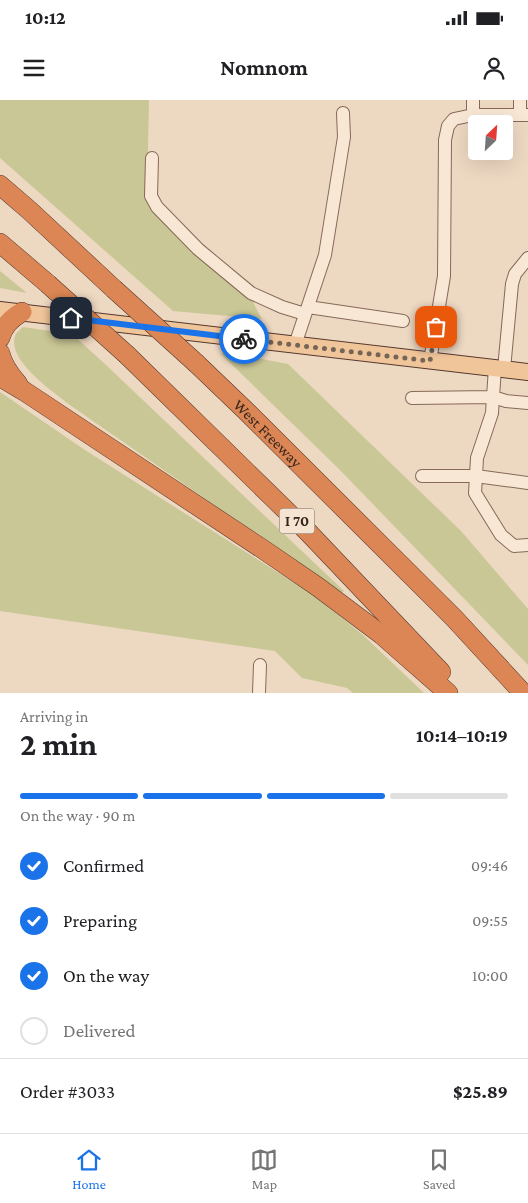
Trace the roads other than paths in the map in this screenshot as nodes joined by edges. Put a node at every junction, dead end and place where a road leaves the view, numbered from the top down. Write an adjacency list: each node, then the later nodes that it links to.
1 (473, 100): 4 (lane)
2 (520, 100): 5 (lane)
3 (342, 113): 12 (lane)
4 (473, 115)
5 (524, 115)
6 (468, 116): 18 (lane)
7 (152, 158): 12 (lane)
8 (0, 185): 34 (highway, West Freeway / I 70, bridge)
9 (0, 243): 33 (highway, I 70, bridge)
10 (528, 258): 19 (lane)
11 (0, 310): 13 (main road)
12 (306, 310): 14 (lane); 16 (lane)
13 (22, 312): 15 (highway); 16 (main road)
14 (403, 321)
15 (0, 338)
16 (294, 345): 18 (main road)
17 (0, 354): 22 (highway)
18 (430, 361): 19 (main road)
19 (499, 369): 20 (main road); 23 (lane)
20 (528, 372)
21 (0, 377): 22 (highway)
22 (24, 391): 32 (highway)
23 (493, 397): 24 (lane); 25 (lane); 27 (lane)
24 (412, 398)
25 (528, 403)
26 (422, 476): 27 (lane)
27 (476, 476): 28 (lane); 29 (lane)
28 (528, 483)
29 (528, 545)
30 (260, 665): 31 (lane)
31 (259, 693)
32 (448, 693)
33 (460, 693)
34 (523, 693)

